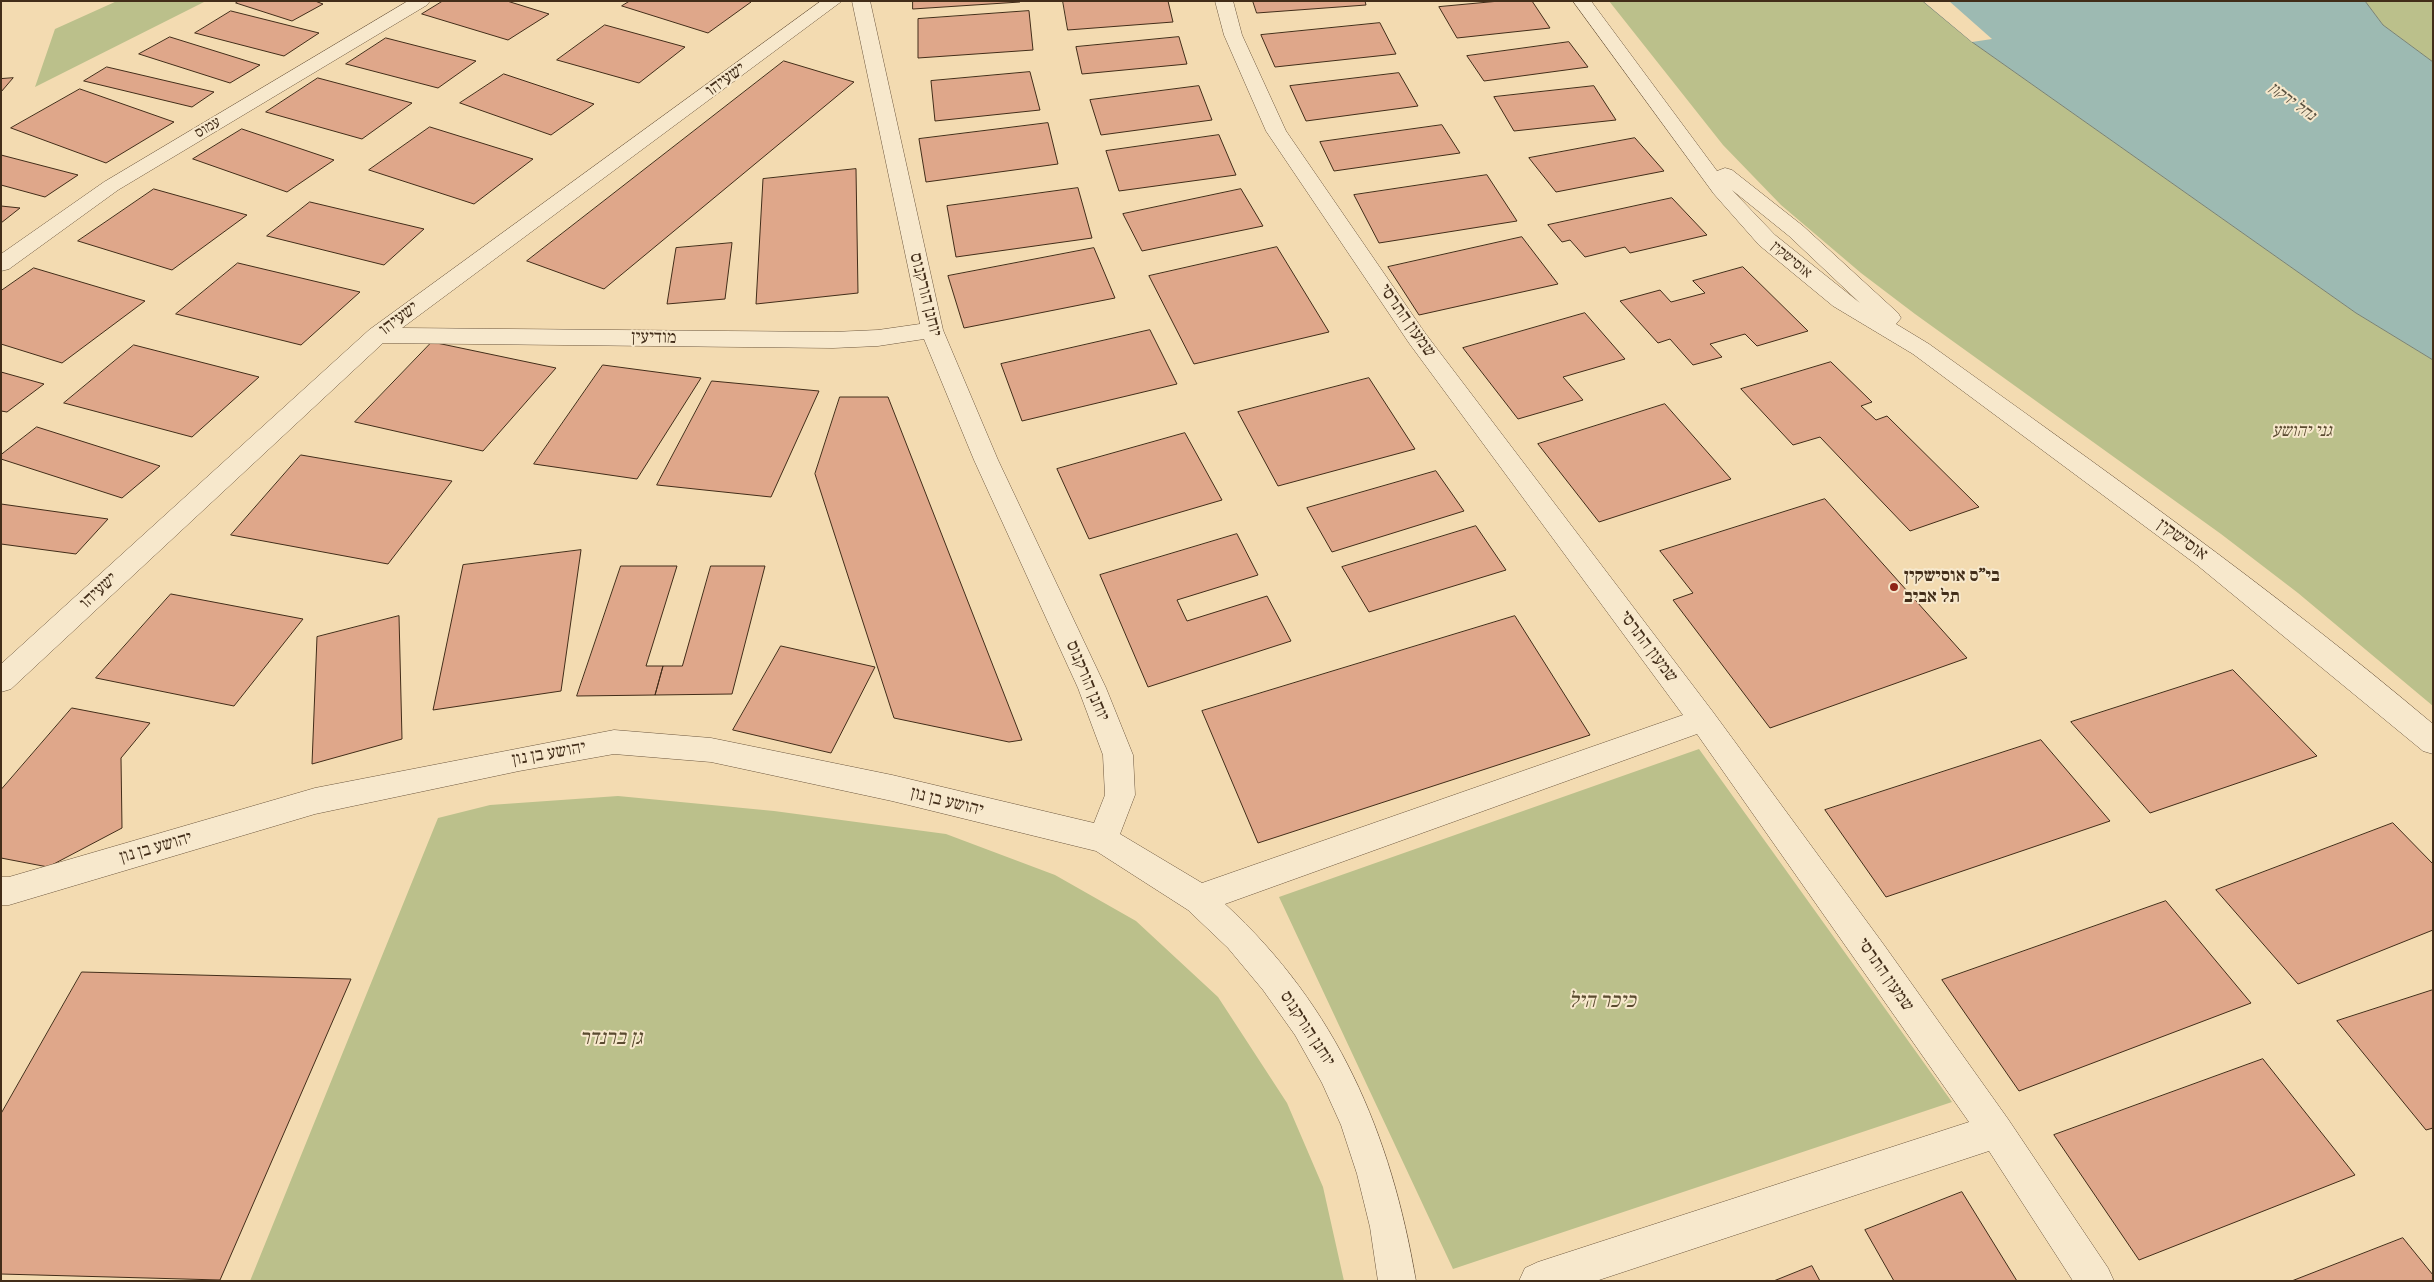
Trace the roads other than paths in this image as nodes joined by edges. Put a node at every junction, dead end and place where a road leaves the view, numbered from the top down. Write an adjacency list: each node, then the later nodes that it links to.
1 (421, 1): 6 (street, עמוס)
2 (860, 1): 7 (street, יוחנן הורקנוס)
3 (1224, 1): 10 (street, שמעון התרסי)
4 (1582, 1): 11 (street, אוסישקין)
5 (826, 3): 8 (street, ישעיהו)
6 (1, 264)
7 (932, 330): 8 (street, מודיעין); 12 (street, יוחנן הורקנוס)
8 (377, 335): 9 (street, ישעיהו)
9 (1, 681)
10 (1703, 720): 14 (street); 15 (street, שמעון התרסי)
11 (2433, 742)
12 (1103, 840): 13 (street, יהושע בן נון); 14 (street, יוחנן הורקנוס)
13 (1, 890)
14 (1198, 899): 16 (street, יוחנן הורקנוס)
15 (1996, 1131): 17 (street); 18 (street, שמעון התרסי)
16 (1397, 1281)
17 (1538, 1281)
18 (2095, 1281)

